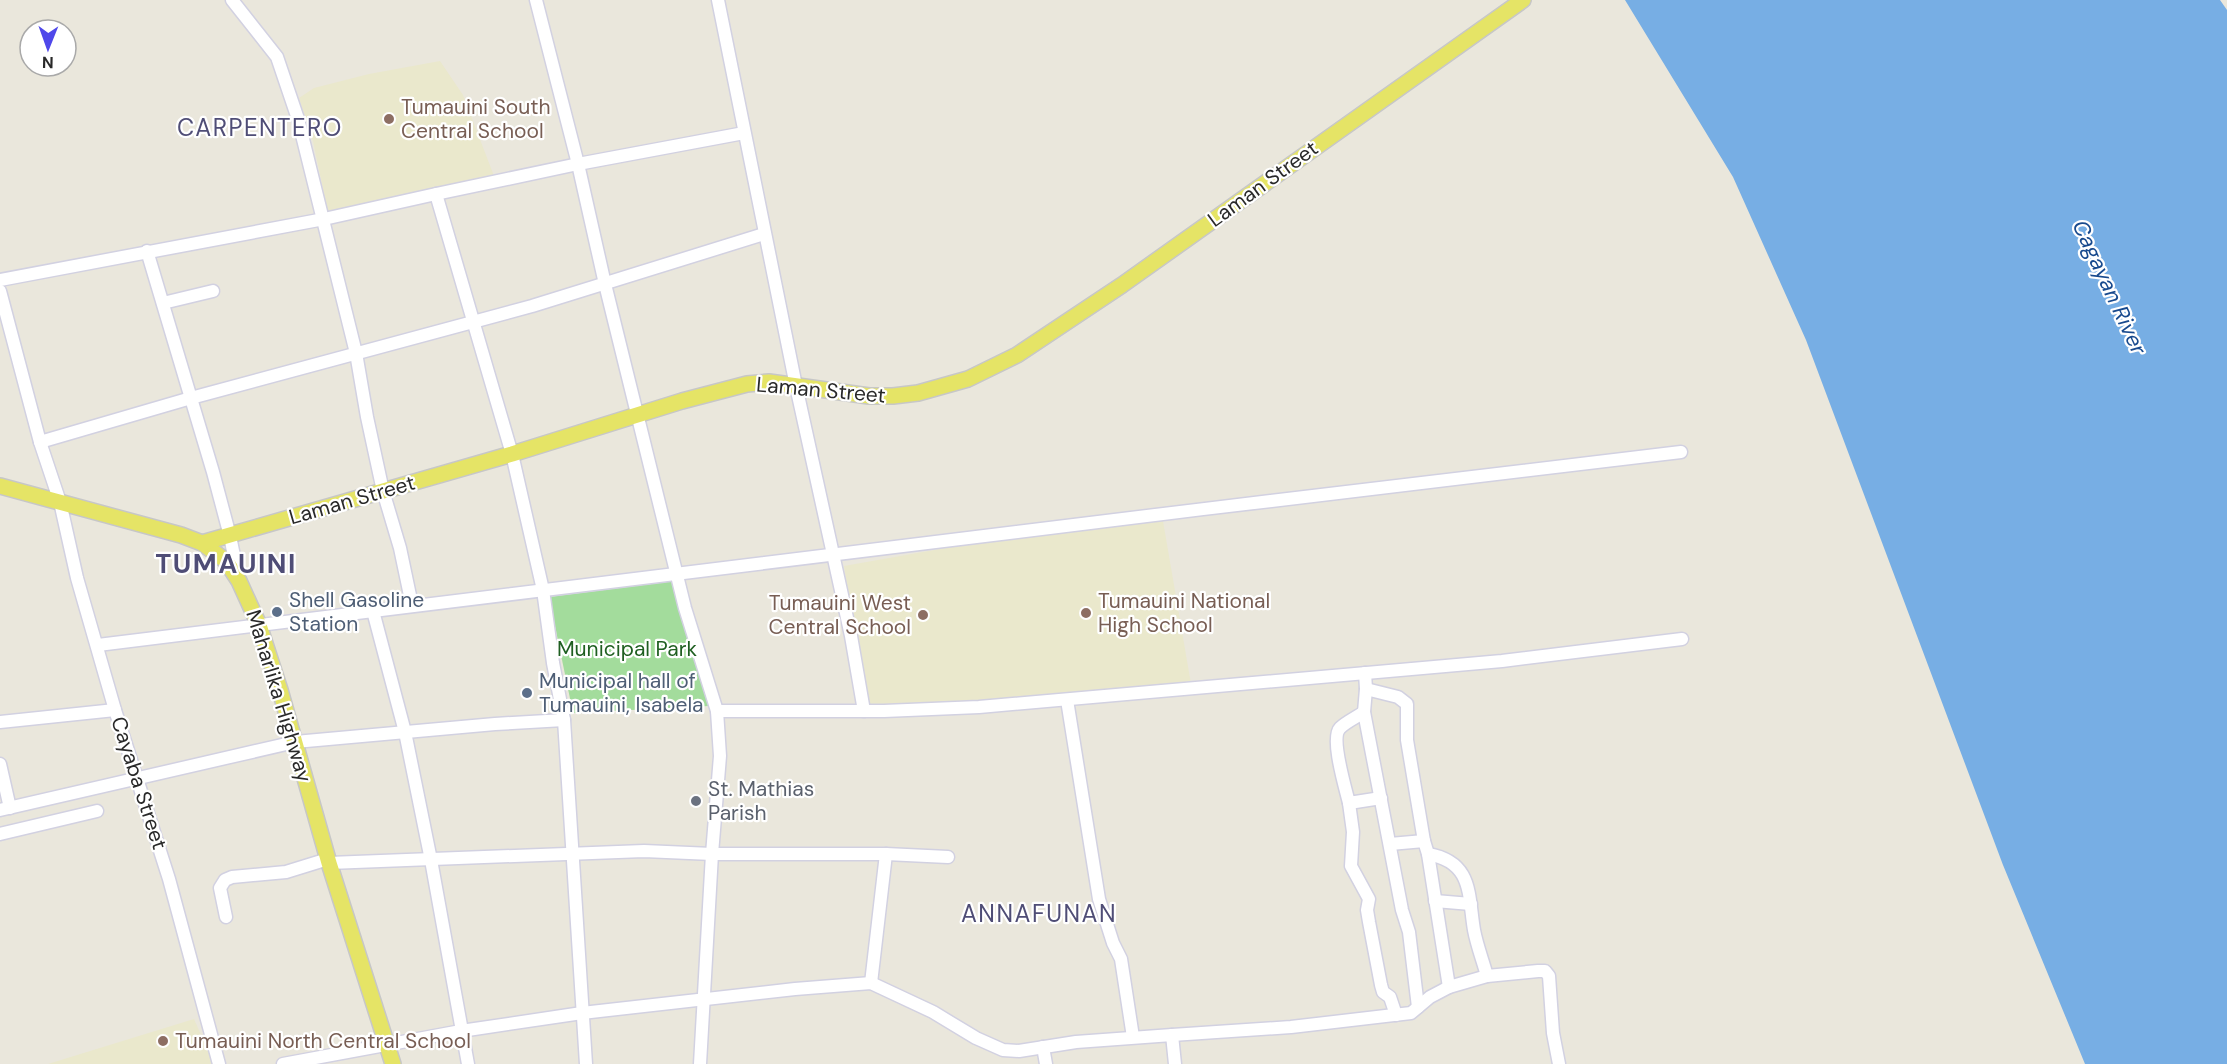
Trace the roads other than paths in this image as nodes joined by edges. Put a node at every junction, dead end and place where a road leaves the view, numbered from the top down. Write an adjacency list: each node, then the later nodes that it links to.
1 (232, 0): 8 (street)
2 (536, 0): 6 (street)
3 (718, 0): 5 (street)
4 (1523, 0): 18 (main road, Laman Street)
5 (744, 133): 6 (street); 9 (street)
6 (578, 164): 7 (street); 12 (street)
7 (436, 194): 8 (street); 16 (street)
8 (324, 219): 10 (street); 17 (street)
9 (764, 234): 12 (street); 18 (street)
10 (147, 251): 11 (street); 15 (street)
11 (0, 280)
12 (605, 284): 16 (street); 20 (street)
13 (0, 291): 21 (street, Cayaba Street)
14 (213, 291): 15 (street)
15 (163, 303): 19 (street)
16 (472, 321): 17 (street); 23 (street)
17 (356, 353): 19 (street); 25 (street)
18 (796, 386): 20 (main road, Laman Street); 29 (street)
19 (191, 398): 21 (street); 27 (street)
20 (638, 414): 23 (main road, Laman Street); 30 (street)
21 (40, 442): 26 (street, Cayaba Street)
22 (1681, 452): 29 (street)
23 (512, 454): 25 (main road, Laman Street); 32 (street)
24 (3, 489): 26 (main road, Maharlika Highway)
25 (383, 491): 27 (main road, Laman Street); 33 (street)
26 (60, 502): 28 (main road, Maharlika Highway); 37 (street, Cayaba Street)
27 (231, 536): 28 (main road, Laman Street); 31 (street)
28 (202, 543): 31 (main road, Maharlika Highway)
29 (835, 555): 30 (street); 43 (street)
30 (676, 572): 32 (street); 42 (street)
31 (239, 580): 35 (main road, Maharlika Highway)
32 (543, 590): 33 (street); 45 (street)
33 (412, 605): 34 (street)
34 (374, 611): 35 (street); 47 (street)
35 (259, 625): 37 (street); 48 (main road, Maharlika Highway)
36 (1682, 639): 38 (street)
37 (98, 645): 41 (street, Cayaba Street)
38 (1365, 673): 39 (street); 40 (street)
39 (1366, 688): 44 (street); 57 (street)
40 (1067, 700): 43 (street); 78 (street)
41 (115, 710): 46 (street); 50 (street, Cayaba Street)
42 (717, 711): 43 (street); 62 (street)
43 (864, 711)
44 (1364, 712): 51 (street); 52 (street)
45 (564, 720): 47 (street); 61 (street)
46 (0, 722)
47 (405, 732): 48 (street); 64 (street)
48 (295, 742): 50 (street); 65 (main road, Maharlika Highway)
49 (0, 764): 53 (street)
50 (136, 778): 53 (street); 81 (street, Cayaba Street)
51 (1381, 798): 52 (street); 58 (street)
52 (1349, 803): 75 (street)
53 (10, 808): 55 (street)
54 (97, 811): 55 (street)
55 (26, 826): 56 (street)
56 (0, 834)
57 (1424, 841): 58 (street); 60 (street)
58 (1390, 843): 73 (street)
59 (886, 854): 62 (street); 63 (street); 70 (street)
60 (1428, 854): 66 (street); 67 (street)
61 (572, 855): 62 (street); 64 (street); 74 (street)
62 (712, 855): 72 (street)
63 (948, 857)
64 (431, 860): 65 (street); 76 (street)
65 (328, 861): 68 (street); 79 (main road, Maharlika Highway)
66 (1435, 901): 67 (street); 71 (street)
67 (1471, 904): 69 (street)
68 (226, 917)
69 (1487, 976): 71 (street); 89 (street)
70 (871, 983): 72 (street); 80 (street)
71 (1449, 987): 73 (street)
72 (705, 999): 74 (street); 86 (street)
73 (1418, 1007): 75 (street)
74 (582, 1013): 76 (street); 85 (street)
75 (1396, 1015): 77 (street)
76 (461, 1031): 79 (street); 84 (street)
77 (1172, 1035): 78 (street); 88 (street)
78 (1133, 1037): 80 (street)
79 (387, 1045): 82 (street); 83 (main road, Maharlika Highway)
80 (1043, 1047): 87 (street)
81 (219, 1064)
82 (283, 1064)
83 (393, 1064)
84 (468, 1064)
85 (586, 1064)
86 (700, 1064)
87 (1046, 1064)
88 (1175, 1064)
89 (1559, 1064)

